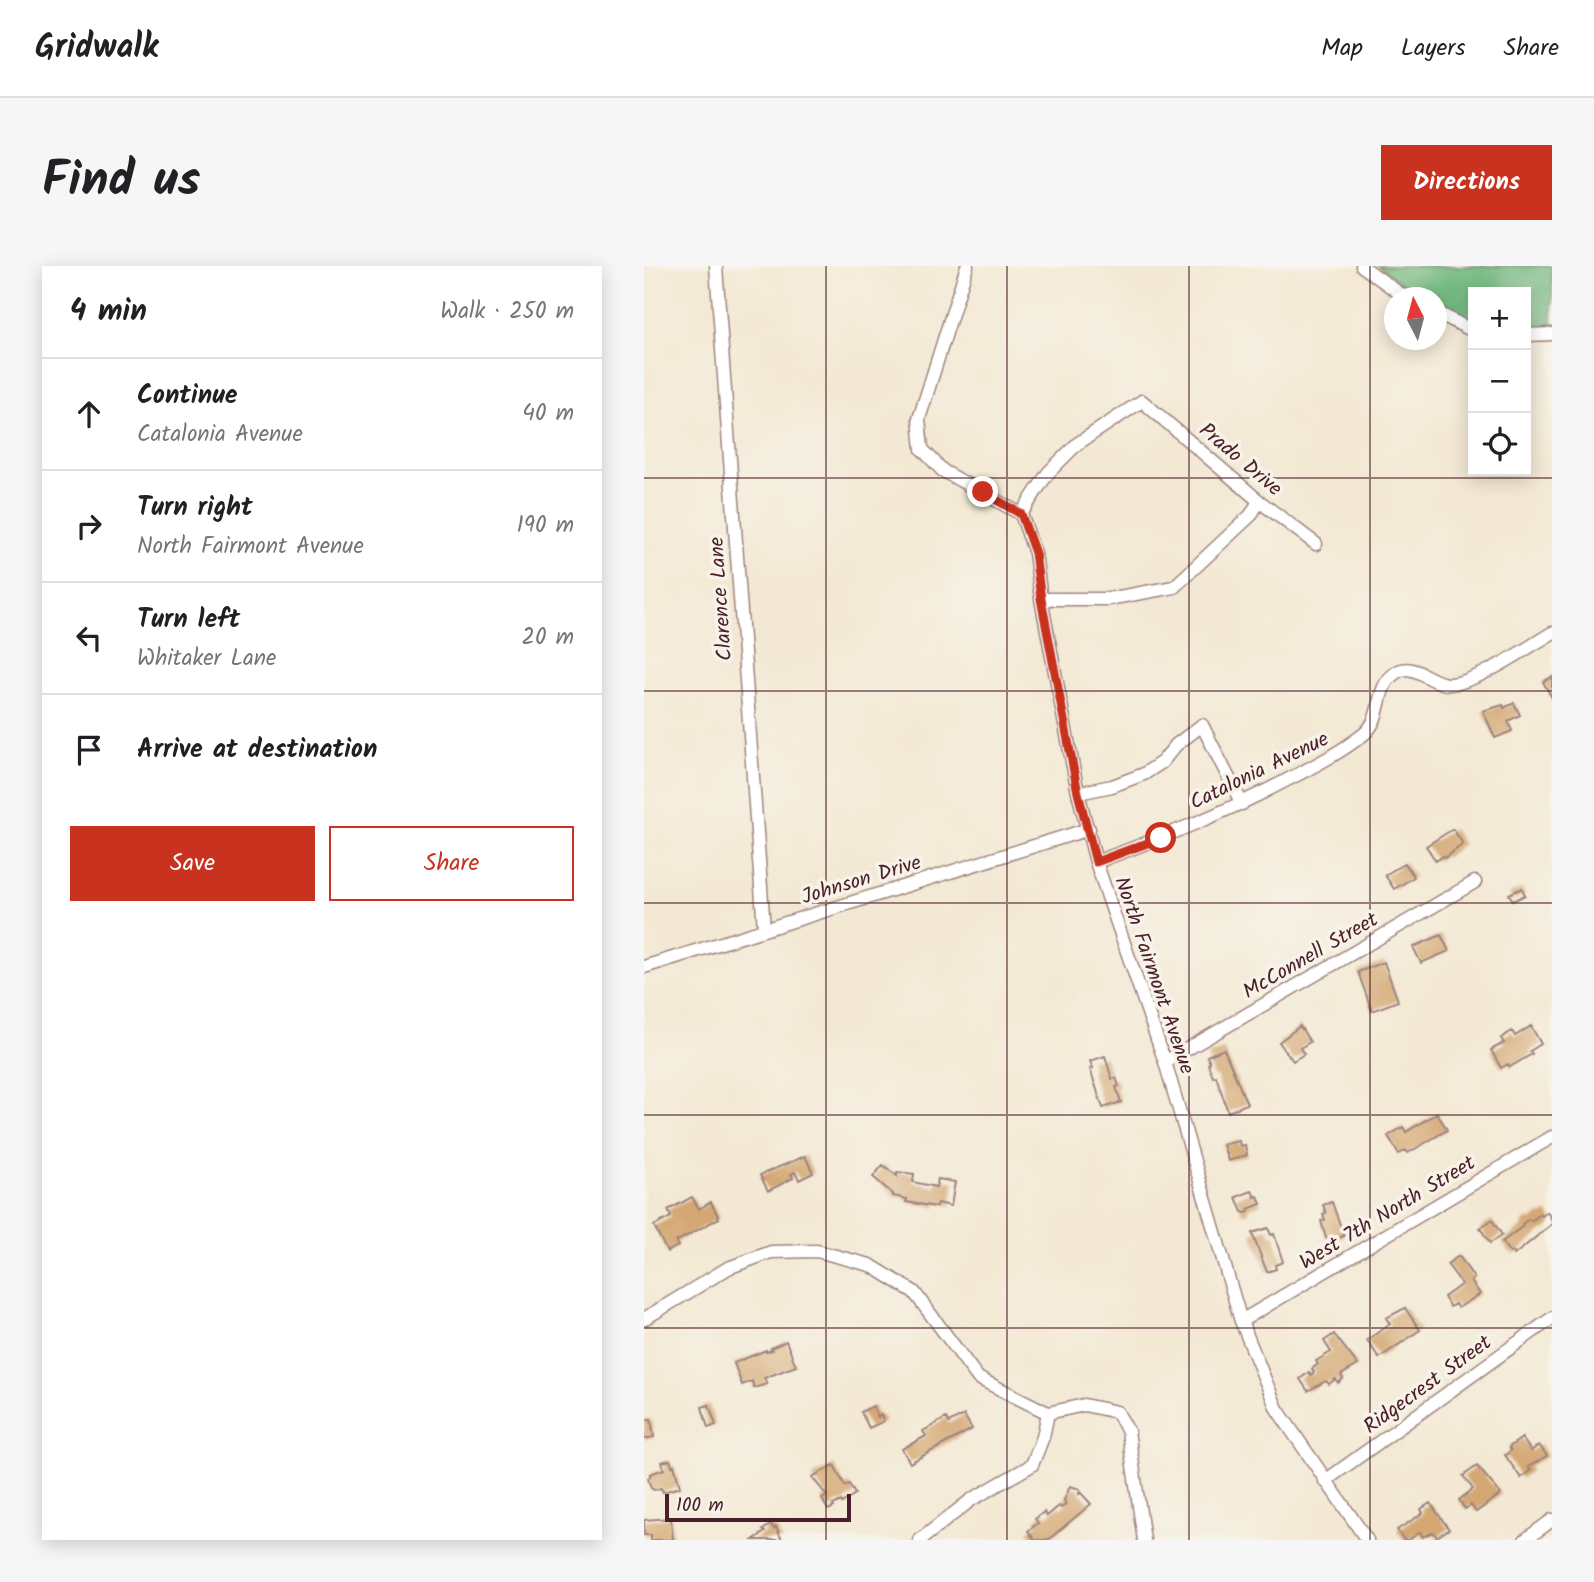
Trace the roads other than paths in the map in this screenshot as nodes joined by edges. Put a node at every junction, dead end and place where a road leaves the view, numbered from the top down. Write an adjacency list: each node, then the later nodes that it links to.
1 (716, 266): 19 (street, Clarence Lane)
2 (967, 266): 10 (street)
3 (1362, 266): 4 (street)
4 (1391, 287)
5 (1447, 317): 6 (street)
6 (1468, 328)
7 (1552, 334): 8 (street)
8 (1531, 335)
9 (1259, 500): 10 (street, Prado Drive); 11 (street, Prado Drive); 12 (street)
10 (1021, 514): 12 (street, North Fairmont Avenue)
11 (1316, 544)
12 (1041, 599): 14 (street, North Fairmont Avenue)
13 (1552, 633): 15 (street, Catalonia Avenue)
14 (1078, 793): 15 (street); 16 (street, North Fairmont Avenue)
15 (1242, 804): 17 (street, Catalonia Avenue)
16 (1089, 829): 17 (street, North Fairmont Avenue); 19 (street, Johnson Drive)
17 (1096, 862): 21 (street, North Fairmont Avenue)
18 (1475, 882): 21 (street, McConnell Street)
19 (764, 929): 20 (street, Johnson Drive)
20 (644, 967)
21 (1165, 1062): 25 (street, North Fairmont Avenue)
22 (1552, 1137): 25 (street, West 7th North Street)
23 (1552, 1318): 27 (street, Ridgecrest Street)
24 (644, 1319): 26 (street)
25 (1241, 1321): 27 (street, North Fairmont Avenue)
26 (1048, 1413): 29 (street); 30 (street)
27 (1325, 1481): 31 (street, North Fairmont Avenue)
28 (1552, 1520): 32 (street)
29 (920, 1540)
30 (1144, 1540)
31 (1367, 1540)
32 (1525, 1540)

